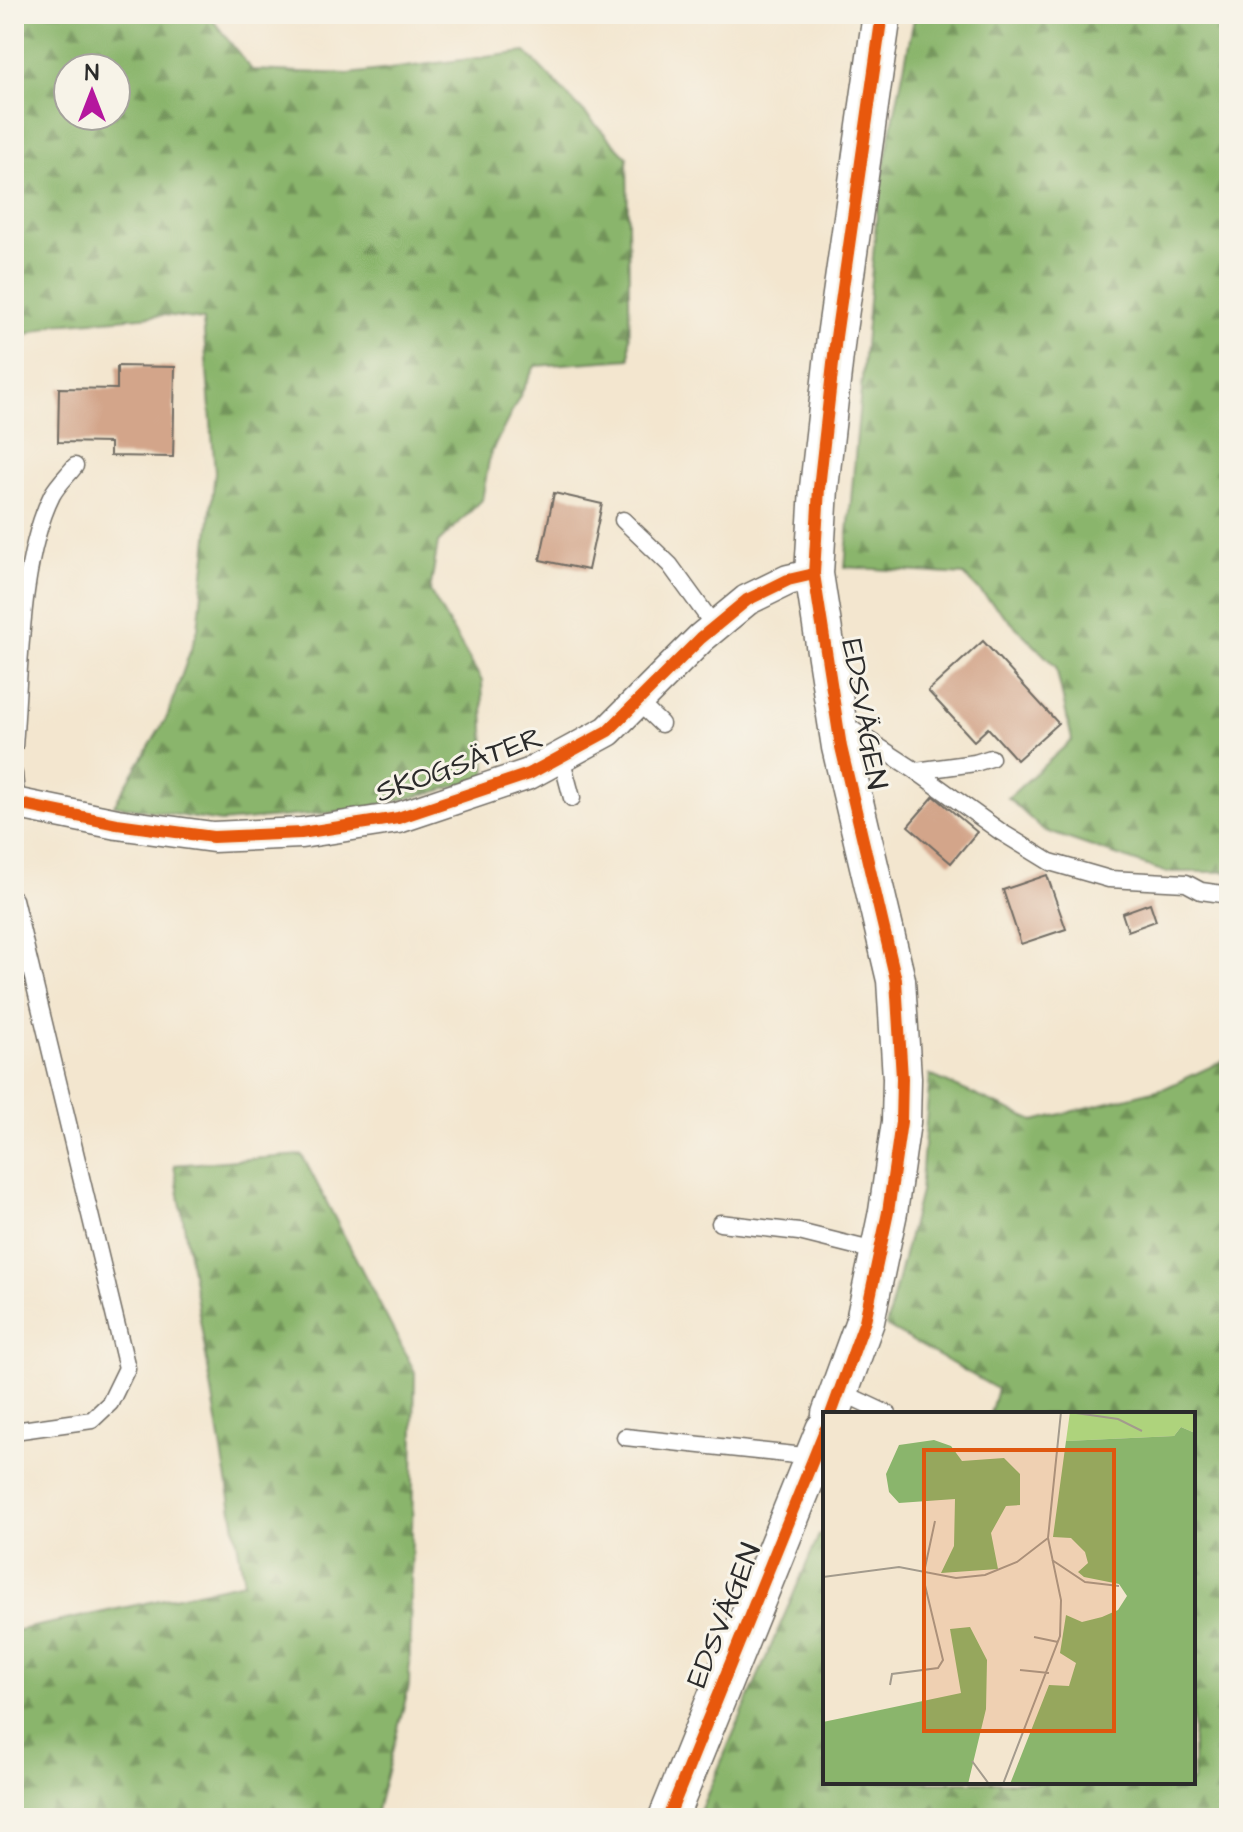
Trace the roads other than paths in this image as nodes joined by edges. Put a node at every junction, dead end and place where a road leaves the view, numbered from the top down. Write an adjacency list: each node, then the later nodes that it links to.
1 (882, 14): 4 (street, EDSVÄGEN)
2 (75, 466): 9 (lane)
3 (623, 520): 5 (lane)
4 (814, 574): 5 (street, SKOGSÄTER); 7 (street, EDSVÄGEN)
5 (715, 627): 6 (street, SKOGSÄTER)
6 (638, 702): 8 (lane); 10 (street, SKOGSÄTER)
7 (837, 720): 12 (lane); 18 (street, EDSVÄGEN)
8 (661, 724)
9 (14, 746)
10 (561, 757): 13 (street, SKOGSÄTER); 14 (lane)
11 (991, 758): 12 (lane)
12 (916, 771): 15 (lane)
13 (15, 797)
14 (572, 798)
15 (1229, 895)
16 (14, 899): 21 (lane)
17 (720, 1223): 18 (lane)
18 (879, 1252): 19 (street, EDSVÄGEN)
19 (835, 1402): 20 (lane)
20 (879, 1412)
21 (14, 1431)
22 (625, 1437): 23 (lane)
23 (820, 1444): 24 (street, EDSVÄGEN)
24 (668, 1818)

